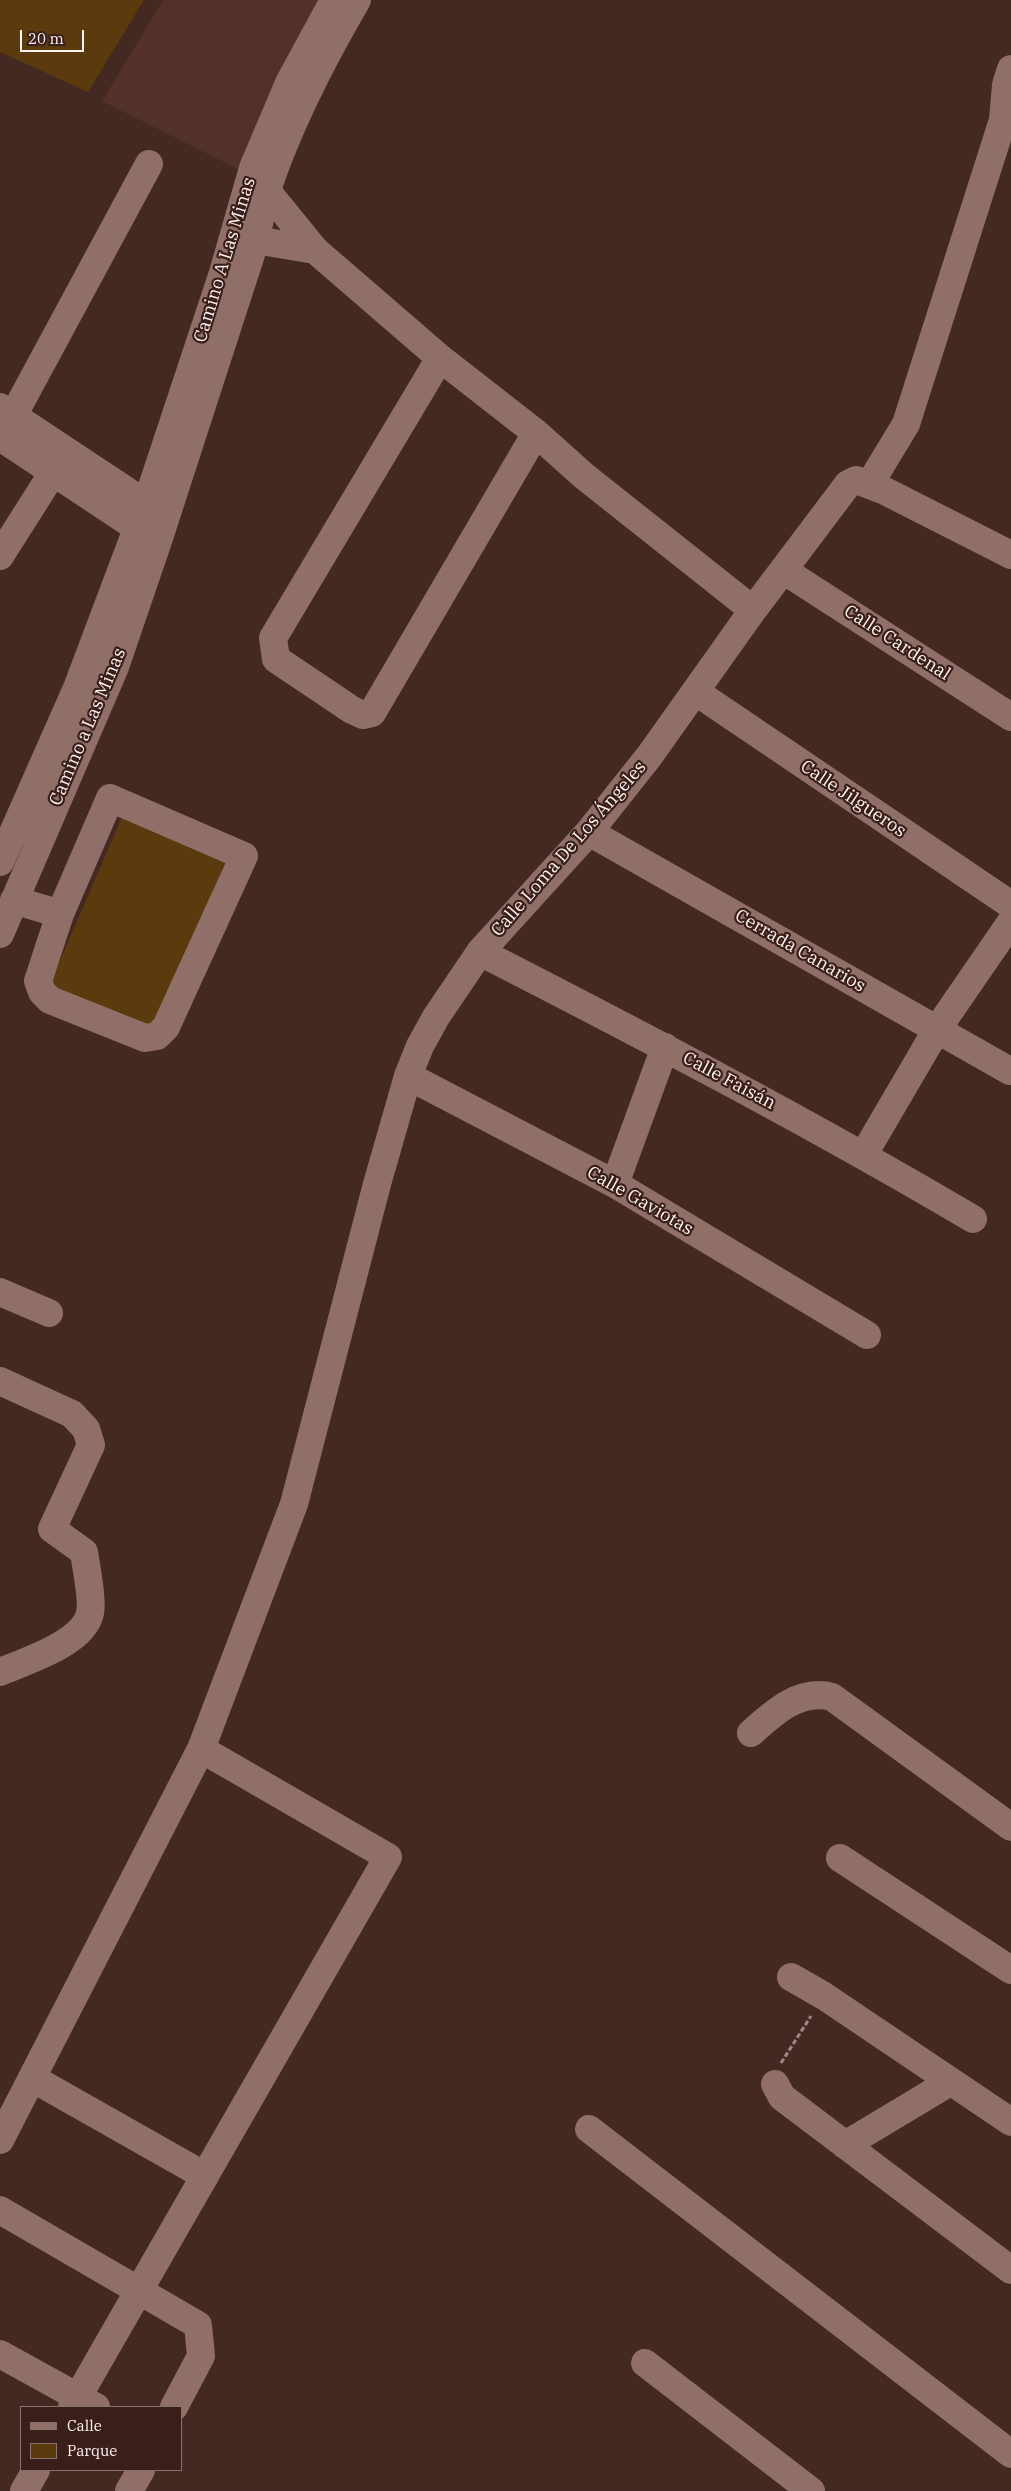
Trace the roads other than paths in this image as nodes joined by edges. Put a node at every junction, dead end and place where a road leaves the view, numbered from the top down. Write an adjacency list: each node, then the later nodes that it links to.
1 (334, 0): 5 (street, Camino A Las Minas)
2 (357, 0): 5 (street, Camino A Las Minas)
3 (1011, 69): 12 (street)
4 (149, 164): 9 (street)
5 (258, 186): 6 (street, Camino A Las Minas); 7 (street)
6 (244, 239): 7 (street); 13 (street, Camino A Las Minas)
7 (315, 250): 8 (street)
8 (440, 358): 10 (street); 10 (street)
9 (4, 420): 11 (street); 13 (street)
10 (536, 434): 17 (street)
11 (52, 474): 13 (street); 15 (street)
12 (869, 485): 14 (street); 16 (street, Calle Loma De Los Ángeles)
13 (151, 523): 21 (street, Camino a Las Minas); 22 (street, Camino a Las Minas)
14 (1011, 555)
15 (0, 556)
16 (783, 570): 17 (street, Calle Loma De Los Ángeles); 19 (street, Calle Cardenal)
17 (753, 610): 18 (street, Calle Loma De Los Ángeles)
18 (696, 692): 20 (street, Calle Loma De Los Ángeles); 23 (street, Calle Jilgueros)
19 (1011, 717)
20 (589, 832): 27 (street, Calle Loma De Los Ángeles); 28 (street, Cerrada Canarios)
21 (1, 858)
22 (14, 900): 24 (street); 26 (street, Camino a Las Minas)
23 (1011, 905)
24 (60, 914): 24 (street)
25 (1011, 922): 28 (street)
26 (0, 934)
27 (480, 952): 29 (street, Calle Faisán); 31 (street, Calle Loma De Los Ángeles)
28 (936, 1031): 30 (street, Cerrada Canarios); 32 (street)
29 (665, 1047): 32 (street, Calle Faisán); 33 (street)
30 (1010, 1071)
31 (408, 1076): 33 (street, Calle Gaviotas); 41 (street, Calle Loma De Los Ángeles)
32 (864, 1154): 34 (street, Calle Faisán)
33 (615, 1184): 37 (street, Calle Gaviotas)
34 (973, 1219)
35 (0, 1292): 36 (street)
36 (49, 1313)
37 (867, 1335)
38 (0, 1381): 39 (street)
39 (0, 1672)
40 (750, 1733): 42 (street)
41 (201, 1749): 46 (street, Calle Loma De Los Ángeles); 53 (street)
42 (1011, 1827)
43 (840, 1858): 44 (street)
44 (1011, 1970)
45 (792, 1977): 47 (street)
46 (32, 2078): 51 (street, Calle Loma De Los Ángeles); 53 (street)
47 (950, 2082): 49 (street); 52 (street)
48 (775, 2084): 52 (street)
49 (1011, 2122)
50 (589, 2129): 61 (street)
51 (0, 2140)
52 (845, 2144): 55 (street)
53 (205, 2176): 56 (street)
54 (0, 2210): 56 (street)
55 (1011, 2270)
56 (139, 2291): 59 (street); 60 (street)
57 (0, 2354): 59 (street)
58 (645, 2363): 66 (street)
59 (82, 2404)
60 (175, 2406)
61 (1011, 2454)
62 (35, 2471): 64 (street)
63 (140, 2471): 65 (street)
64 (24, 2491)
65 (129, 2491)
66 (811, 2491)

